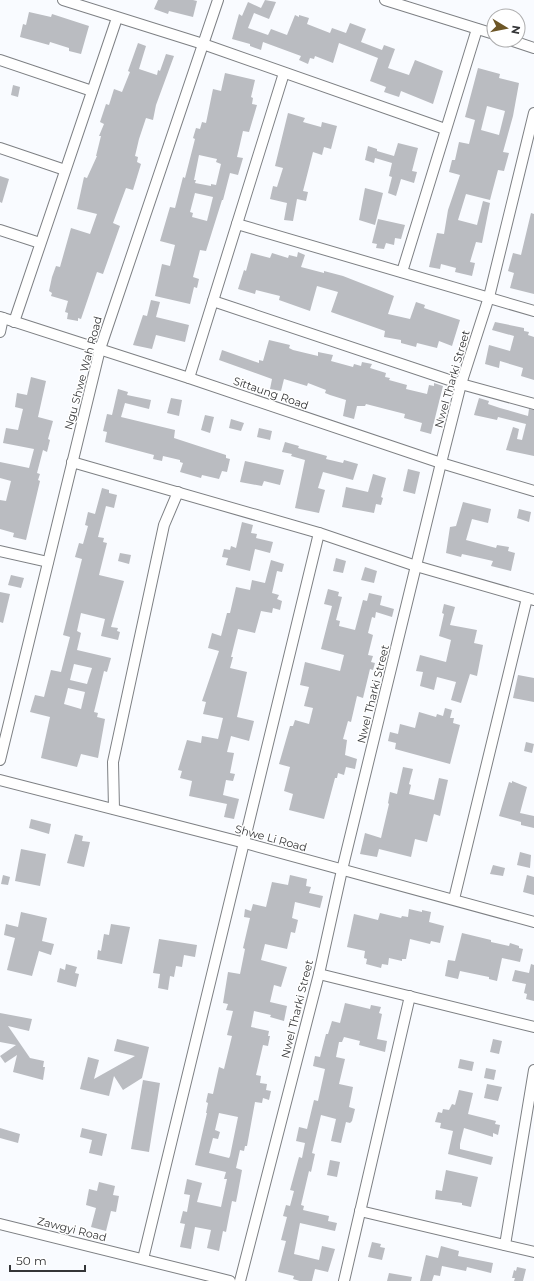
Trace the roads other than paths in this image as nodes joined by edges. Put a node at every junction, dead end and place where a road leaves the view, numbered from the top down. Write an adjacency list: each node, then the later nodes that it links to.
1 (63, 0): 4 (street)
2 (218, 0): 7 (street, Ngu Shwe Wah Road)
3 (385, 0): 5 (street)
4 (117, 18): 7 (street); 10 (street)
5 (476, 29): 6 (street); 12 (street)
6 (486, 32)
7 (203, 44): 9 (street); 25 (street, Ngu Shwe Wah Road)
8 (0, 60): 10 (street)
9 (284, 73): 12 (street); 15 (street)
10 (92, 91): 14 (street)
11 (534, 113): 19 (street, Nwel Tharki Street)
12 (445, 129): 18 (street)
13 (0, 148): 14 (street)
14 (65, 170): 17 (street)
15 (237, 224): 18 (street); 20 (street)
16 (0, 230): 17 (street)
17 (40, 243): 23 (street)
18 (402, 272): 19 (street)
19 (489, 297): 21 (street); 27 (street, Nwel Tharki Street)
20 (213, 301): 26 (street); 27 (street)
21 (534, 311)
22 (2, 318): 23 (street, Sittaung Road); 24 (street)
23 (14, 322): 25 (street, Sittaung Road)
24 (0, 332)
25 (100, 349): 26 (street, Sittaung Road); 29 (street, Ngu Shwe Wah Road)
26 (190, 378): 30 (street, Sittaung Road)
27 (462, 384): 28 (street); 30 (street, Nwel Tharki Street)
28 (534, 404)
29 (72, 462): 32 (street); 35 (street, Ngu Shwe Wah Road)
30 (441, 464): 31 (street, Sittaung Road); 36 (street, Nwel Tharki Street)
31 (534, 491)
32 (178, 492): 33 (street); 40 (street)
33 (319, 532): 36 (street); 41 (street)
34 (0, 551): 35 (street)
35 (48, 562): 38 (street, Ngu Shwe Wah Road)
36 (416, 566): 37 (street); 42 (street, Nwel Tharki Street)
37 (531, 599): 43 (street)
38 (0, 760)
39 (0, 780): 40 (street, Shwe Li Road)
40 (114, 809): 41 (street, Shwe Li Road)
41 (245, 843): 42 (street, Shwe Li Road); 53 (street)
42 (342, 870): 43 (street, Shwe Li Road); 45 (street, Nwel Tharki Street)
43 (454, 899): 44 (street, Shwe Li Road)
44 (534, 922)
45 (319, 974): 46 (street); 55 (street, Nwel Tharki Street)
46 (410, 996): 47 (street); 49 (street)
47 (534, 1027)
48 (534, 1070): 51 (street)
49 (360, 1211): 51 (street); 56 (street)
50 (0, 1224): 53 (street, Zawgyi Road)
51 (506, 1245): 52 (street)
52 (534, 1252)
53 (143, 1259): 54 (street, Zawgyi Road)
54 (230, 1281)
55 (240, 1281)
56 (344, 1281)

